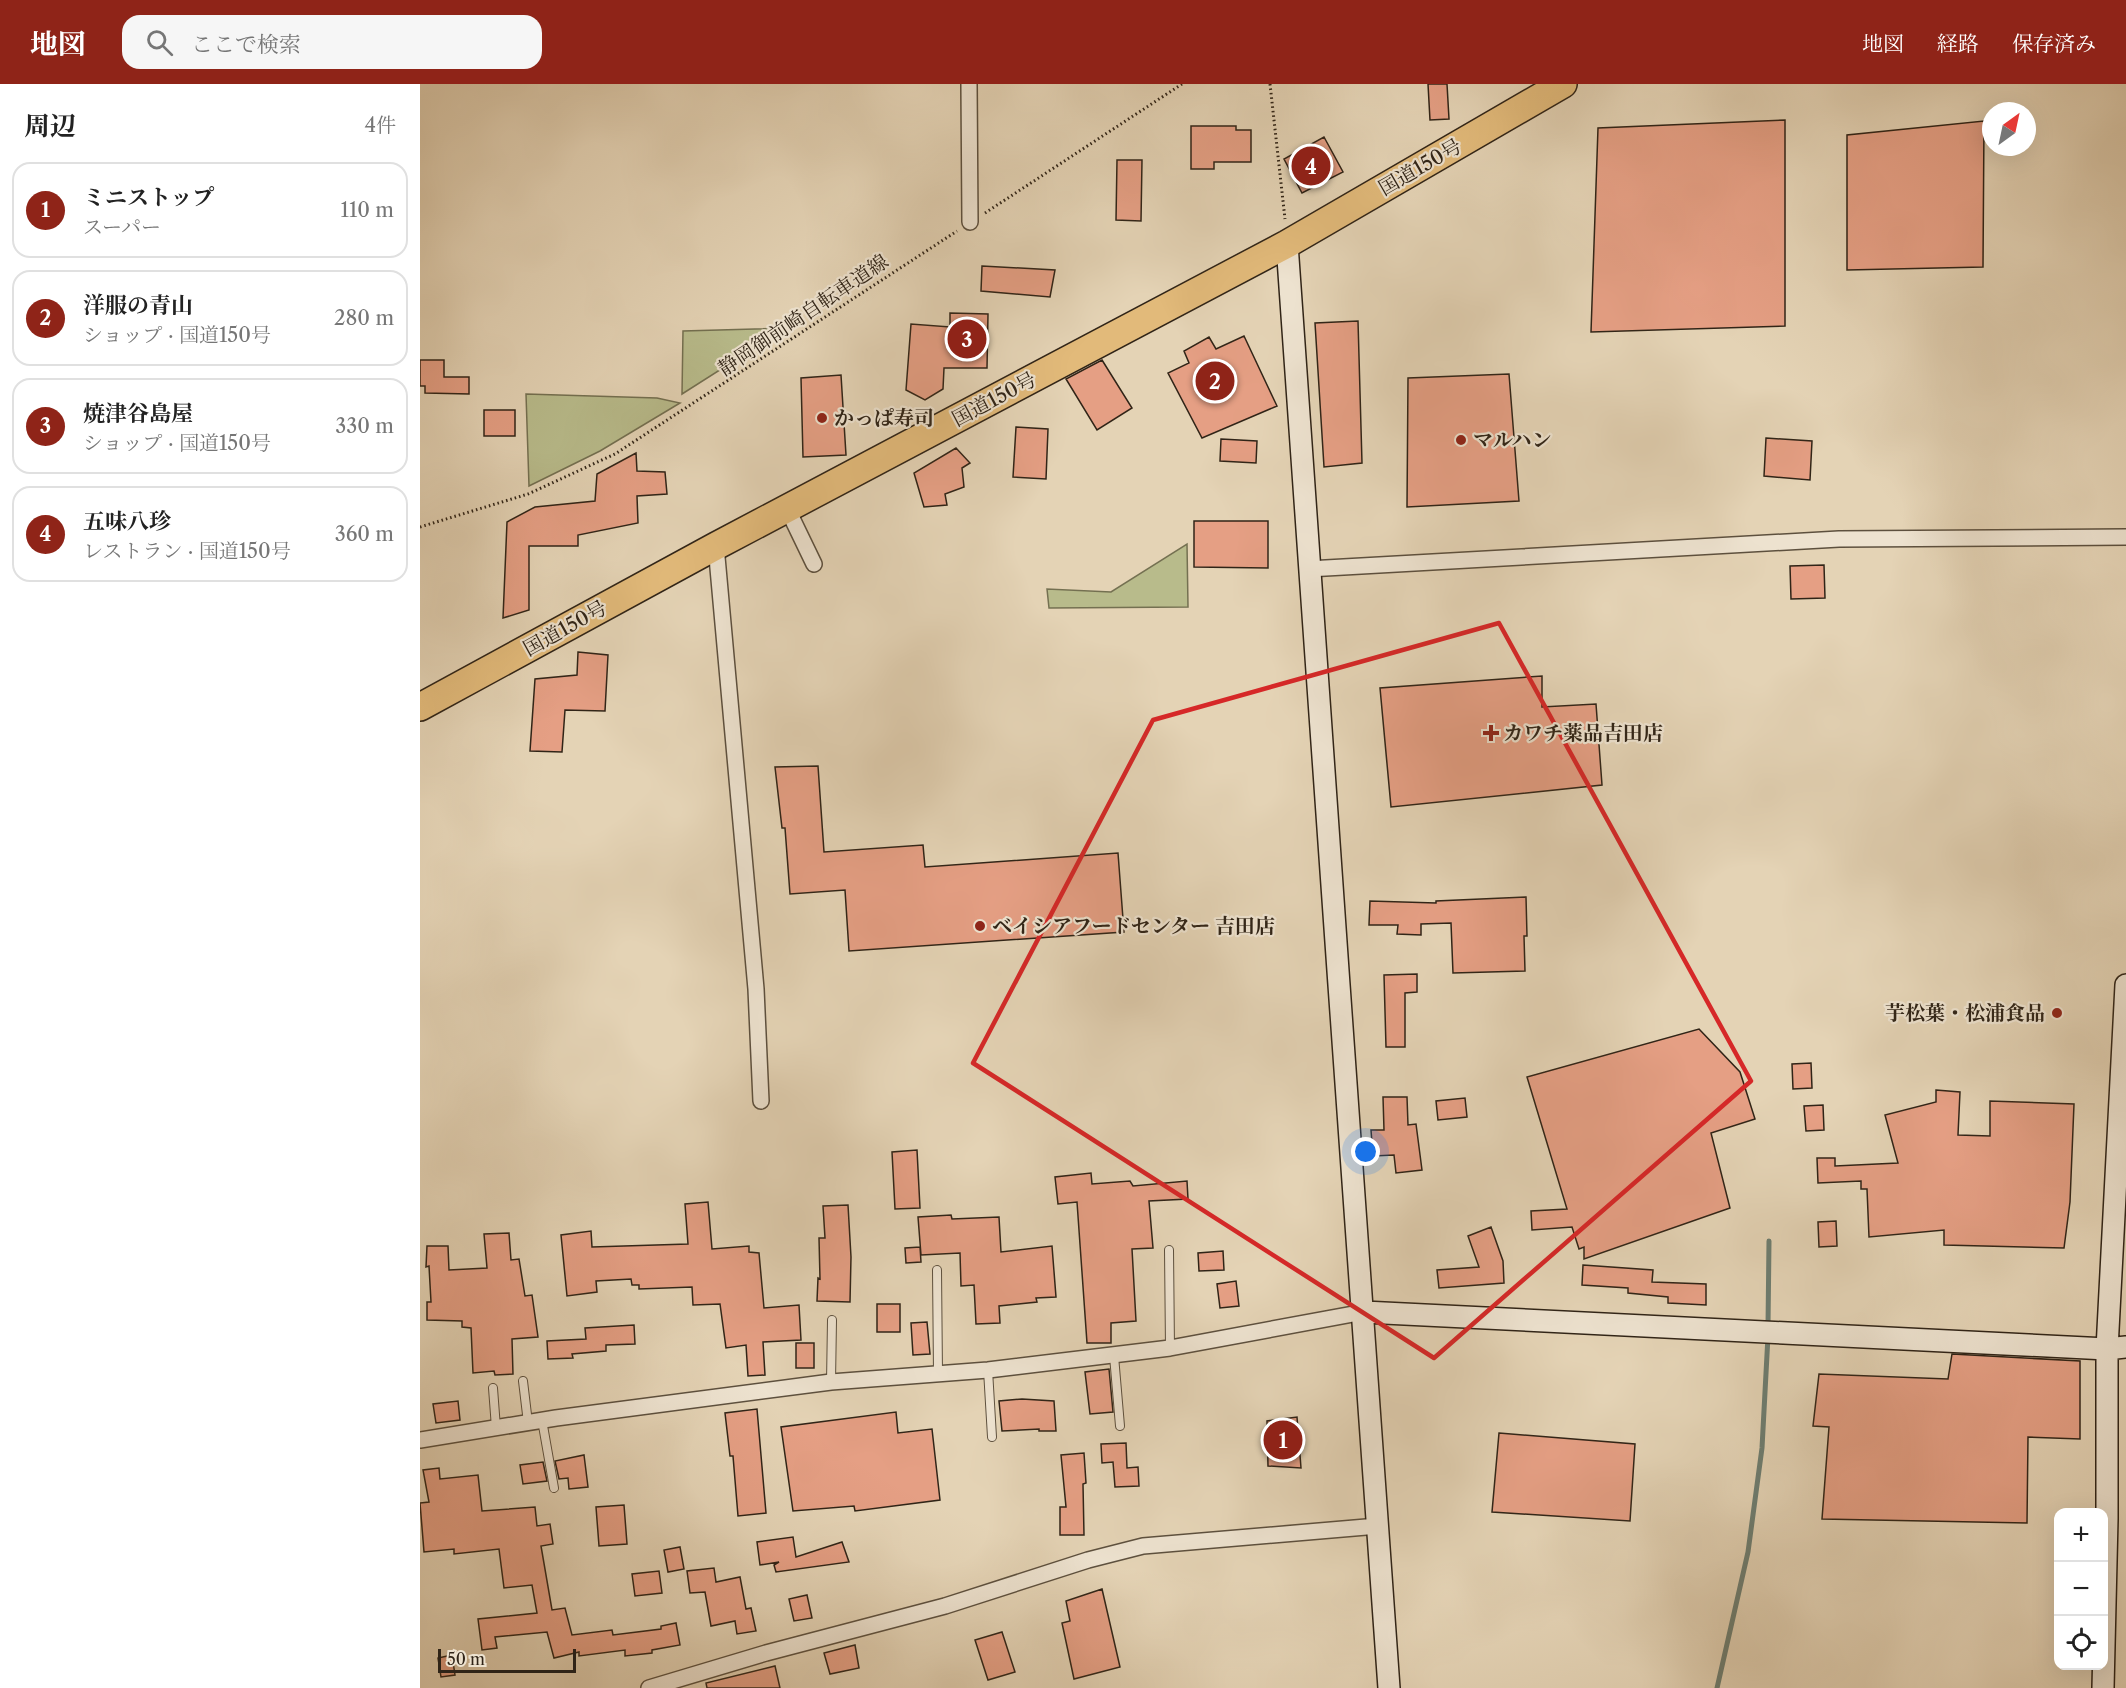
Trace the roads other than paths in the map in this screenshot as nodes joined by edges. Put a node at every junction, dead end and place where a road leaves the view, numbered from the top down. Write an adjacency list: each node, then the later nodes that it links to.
1 (969, 84): 3 (street)
2 (1563, 84): 4 (highway, 国道150号)
3 (970, 222)
4 (1287, 244): 5 (highway, 国道150号); 9 (street)
5 (787, 508): 7 (highway, 国道150号); 8 (street)
6 (2126, 537): 9 (street)
7 (716, 546): 10 (highway, 国道150号); 12 (street)
8 (814, 564)
9 (1308, 569): 15 (street)
10 (420, 706)
11 (2126, 985): 18 (street)
12 (761, 1101)
13 (1169, 1250): 17 (lane)
14 (937, 1270): 21 (lane)
15 (1364, 1312): 17 (street); 18 (street); 31 (street)
16 (832, 1320): 23 (lane)
17 (1170, 1348): 19 (street)
18 (2116, 1348): 34 (street)
19 (1114, 1356): 20 (street); 26 (lane)
20 (988, 1370): 21 (street); 28 (lane)
21 (938, 1373): 23 (street)
22 (523, 1381): 25 (lane)
23 (831, 1382): 25 (street)
24 (493, 1388): 27 (lane)
25 (535, 1421): 27 (street); 30 (lane)
26 (1120, 1426)
27 (496, 1429): 29 (street)
28 (992, 1437)
29 (420, 1440)
30 (554, 1488)
31 (1378, 1527): 32 (street); 33 (street)
32 (650, 1688)
33 (1389, 1688)
34 (2103, 1688)

